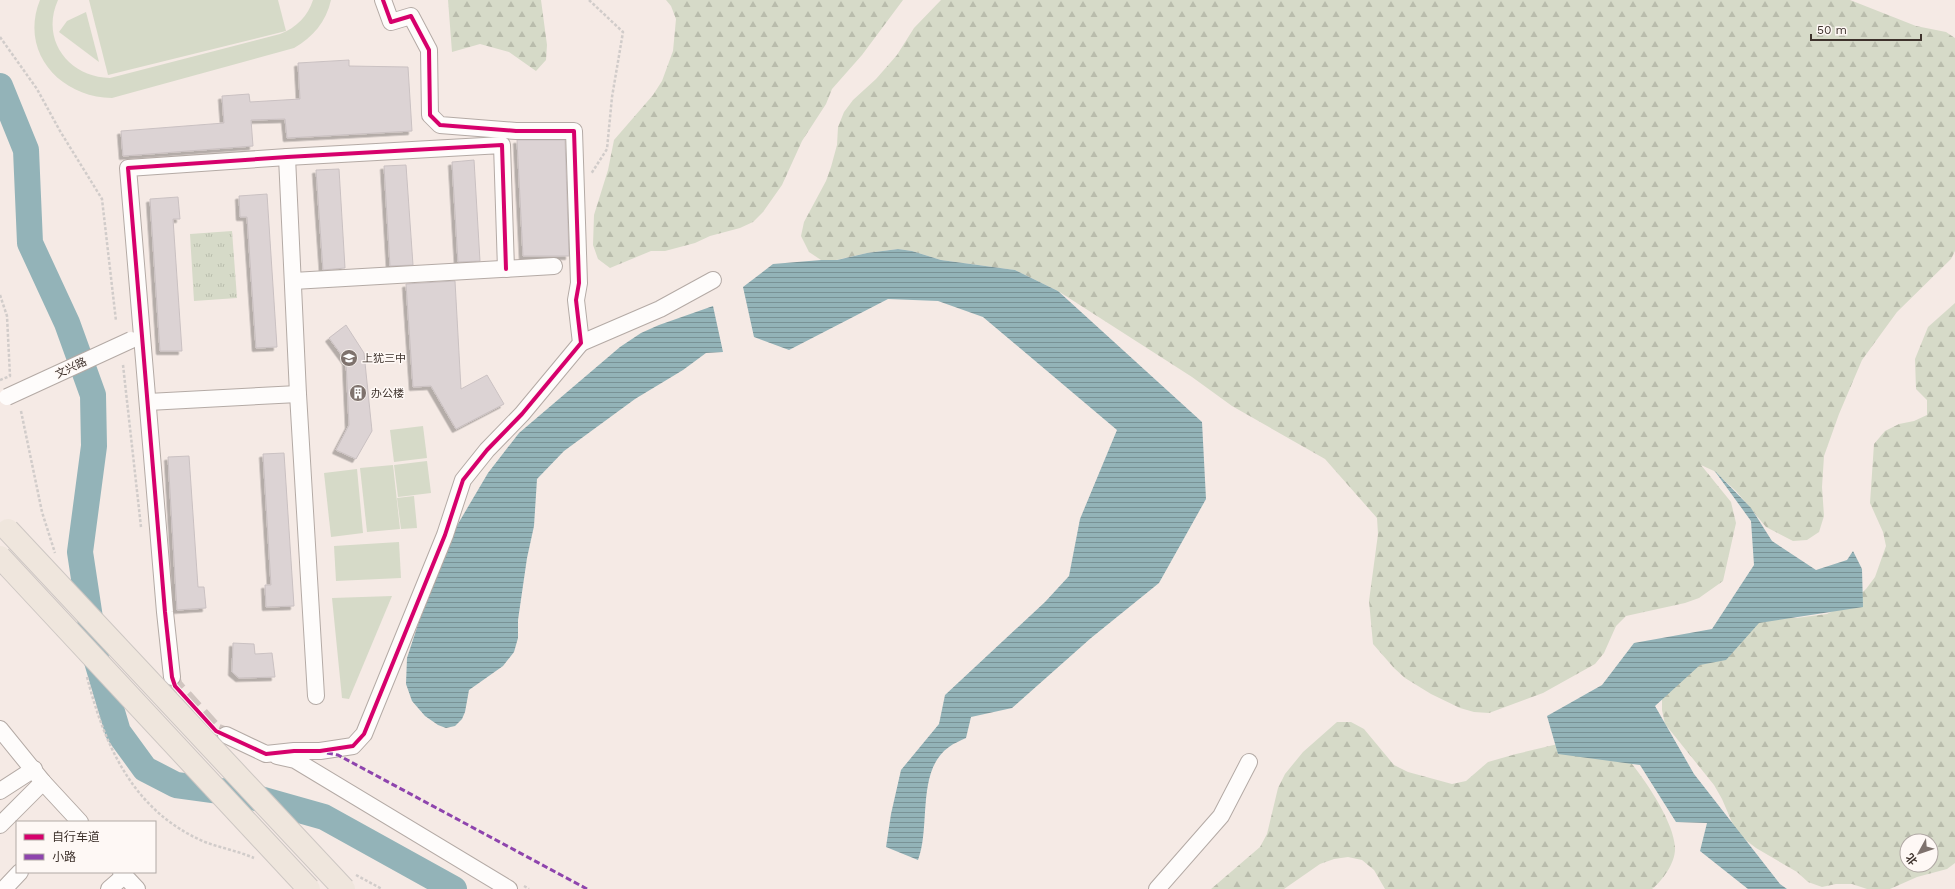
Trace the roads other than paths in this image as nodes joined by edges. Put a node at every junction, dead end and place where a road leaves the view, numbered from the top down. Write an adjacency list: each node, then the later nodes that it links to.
1 (383, 0): 8 (street)
2 (287, 157): 4 (street); 6 (street); 7 (street)
3 (554, 266): 4 (street)
4 (506, 269): 6 (street)
5 (713, 280): 8 (street)
6 (293, 281): 9 (street)
7 (137, 338): 10 (street, 文兴路, bridge); 11 (street)
8 (581, 343): 18 (street)
9 (298, 394): 11 (street); 15 (street)
10 (4, 399)
11 (148, 402): 14 (street)
12 (8, 530): 31 (highway, bridge)
13 (0, 556): 30 (highway, bridge)
14 (172, 677)
15 (316, 696)
16 (0, 730): 20 (street)
17 (226, 735): 18 (street)
18 (266, 754): 32 (street)
19 (1249, 762): 33 (street)
20 (34, 769): 21 (street); 22 (street)
21 (44, 782): 23 (street); 24 (street)
22 (0, 791)
23 (74, 820)
24 (0, 825)
25 (19, 873): 27 (street)
26 (122, 874): 28 (street); 29 (street)
27 (4, 889)
28 (109, 889)
29 (137, 889)
30 (309, 889)
31 (344, 889)
32 (509, 889)
33 (1157, 889)

